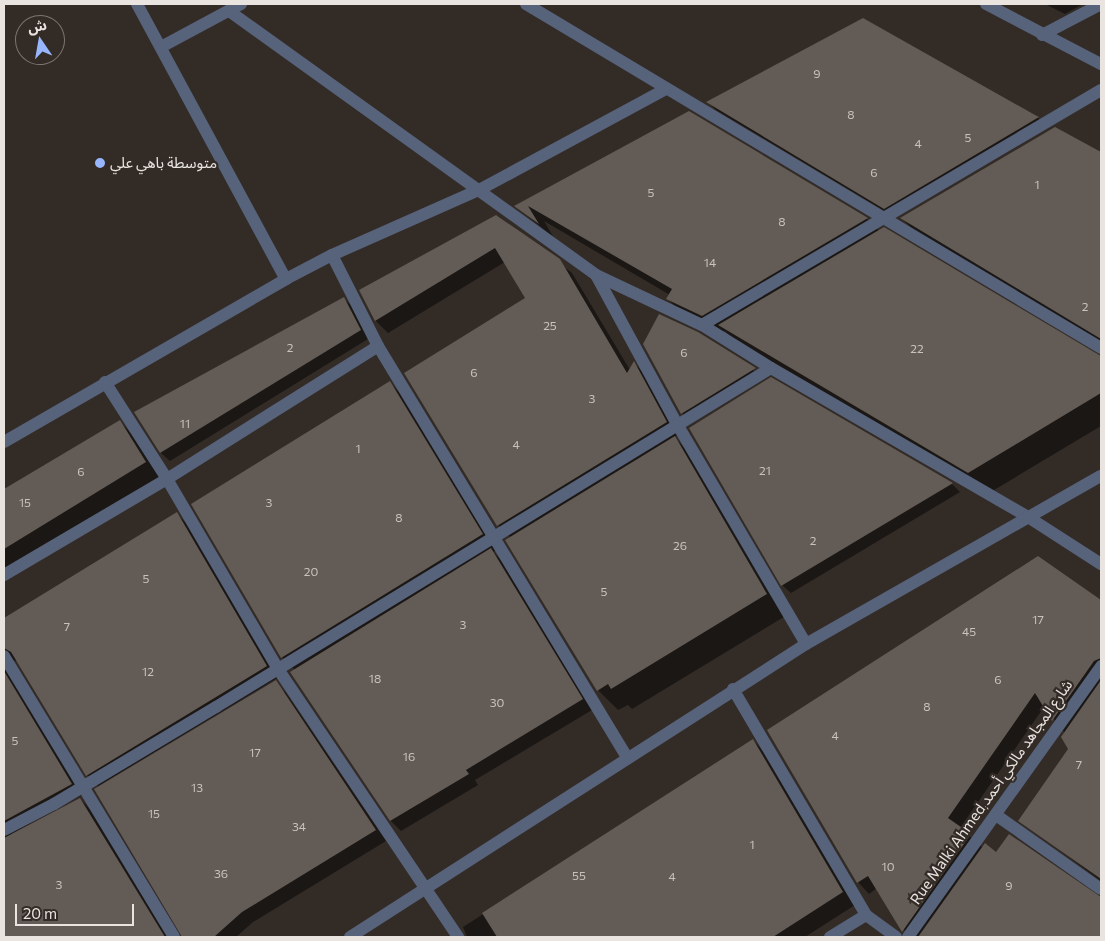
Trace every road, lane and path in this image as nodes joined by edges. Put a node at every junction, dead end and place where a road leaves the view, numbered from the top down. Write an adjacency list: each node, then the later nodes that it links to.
1 (136, 4): 8 (street)
2 (241, 4): 6 (street)
3 (526, 4): 10 (street)
4 (986, 4): 7 (street)
5 (1101, 4): 7 (street)
6 (229, 11): 8 (street); 12 (street)
7 (1042, 35): 9 (street)
8 (161, 47): 16 (street)
9 (1101, 64)
10 (666, 88): 12 (street); 13 (street)
11 (1101, 90): 13 (street)
12 (479, 190): 14 (street); 15 (street)
13 (881, 219): 17 (street); 19 (street)
14 (332, 255): 16 (street); 18 (street)
15 (596, 275): 17 (street); 22 (street)
16 (286, 279): 21 (street)
17 (702, 324): 20 (street)
18 (378, 346): 25 (street); 27 (street)
19 (1101, 348)
20 (771, 368): 22 (street); 26 (street)
21 (105, 382): 23 (street); 25 (street)
22 (677, 424): 27 (street); 30 (street)
23 (4, 442)
24 (1101, 476): 26 (street)
25 (167, 479): 29 (street); 33 (street)
26 (1028, 517): 28 (street); 30 (street)
27 (495, 537): 33 (street); 35 (street)
28 (1101, 564)
29 (4, 575)
30 (806, 644): 34 (street)
31 (4, 656): 36 (street)
32 (1101, 666): 37 (street, Rue Malki Ahmed,شارع المجاهد مالكي أحمد)
33 (278, 669): 36 (street); 39 (street)
34 (733, 689): 35 (street); 41 (street)
35 (628, 758): 39 (street)
36 (83, 784): 38 (street); 42 (street)
37 (996, 816): 40 (street); 47 (street, Rue Malki Ahmed,شارع المجاهد مالكي أحمد)
38 (4, 830)
39 (425, 888): 43 (street); 44 (street)
40 (1101, 889)
41 (866, 915): 45 (street); 46 (street)
42 (174, 937)
43 (350, 937)
44 (458, 937)
45 (830, 937)
46 (896, 937)
47 (908, 937)

